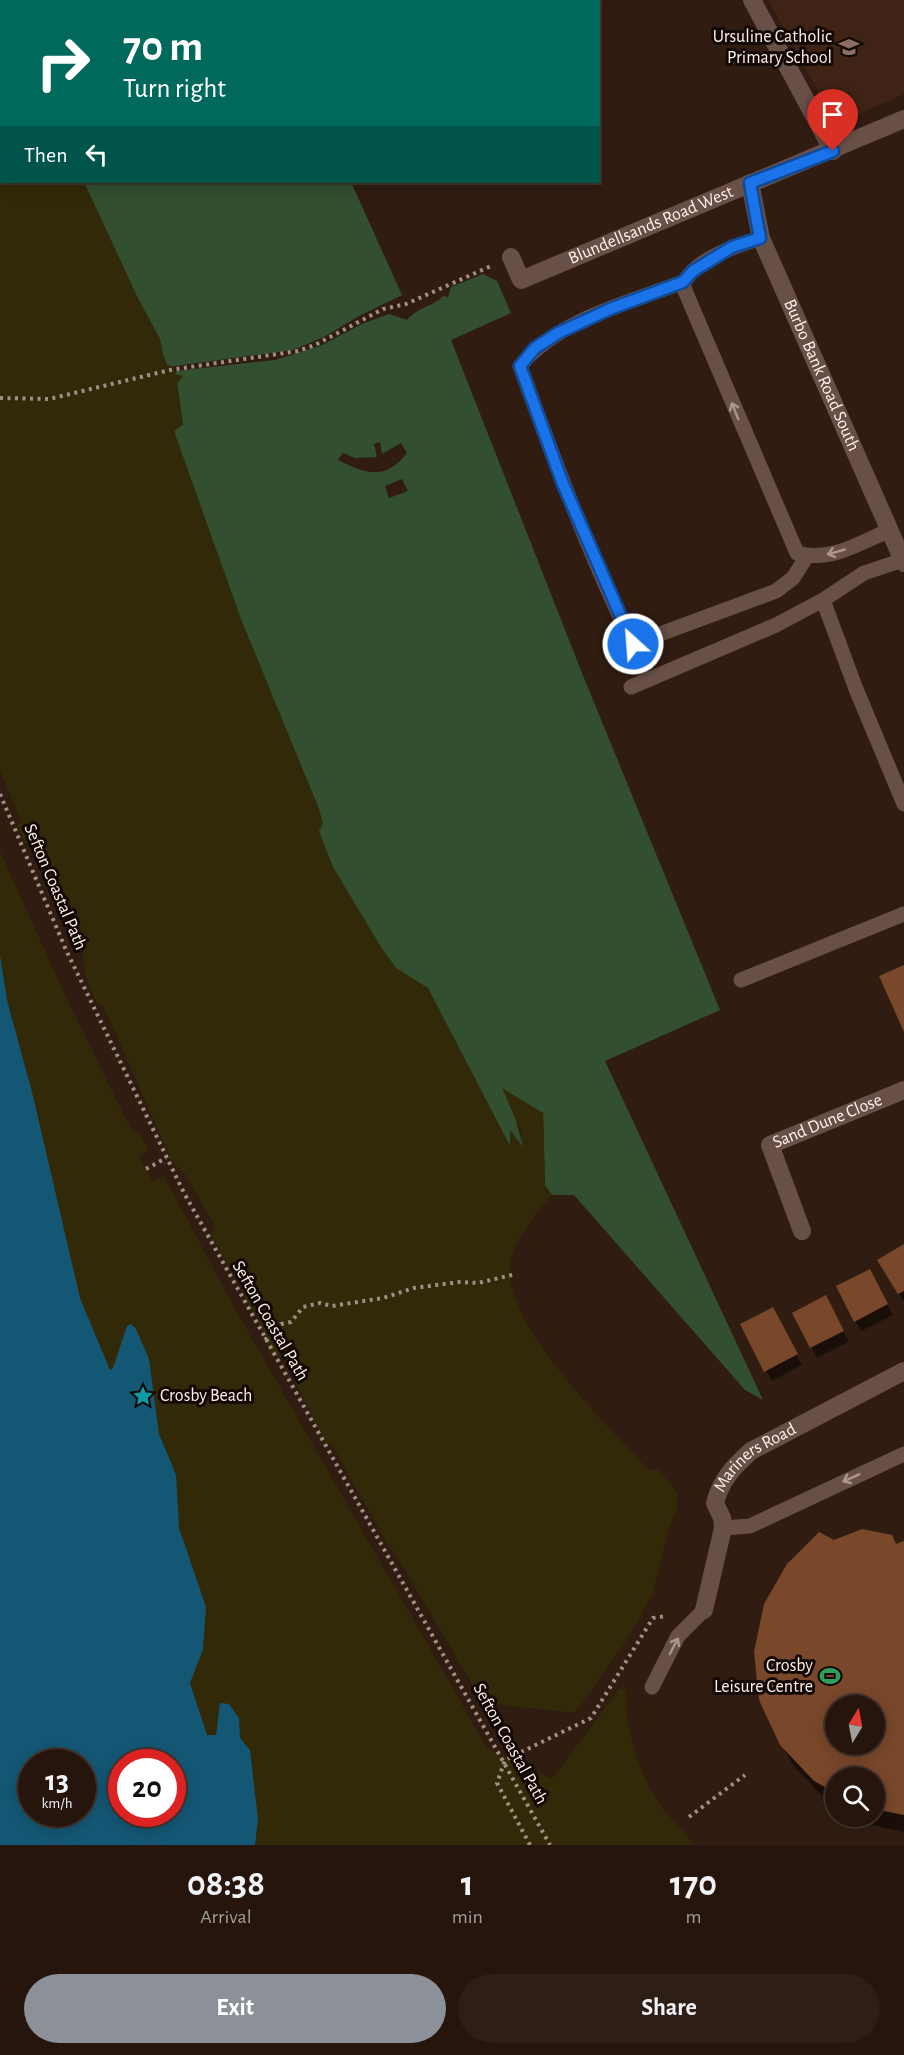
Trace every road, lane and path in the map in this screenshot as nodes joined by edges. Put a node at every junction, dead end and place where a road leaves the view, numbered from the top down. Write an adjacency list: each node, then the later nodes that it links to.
1 (752, 0): 3 (street)
2 (904, 119): 3 (street, Blundellsands Road West)
3 (833, 151): 4 (street, Blundellsands Road West)
4 (750, 183): 5 (street, Burbo Bank Road South); 6 (street, Blundellsands Road West)
5 (760, 238): 7 (lane); 9 (street, Burbo Bank Road South)
6 (511, 257): 8 (path)
7 (683, 282): 10 (lane, one-way to 7); 10 (lane)
8 (0, 398)
9 (890, 530): 10 (lane, one-way to 10); 11 (street, Burbo Bank Road South)
10 (807, 556)
11 (903, 562): 12 (lane)
12 (823, 600): 13 (lane); 15 (lane)
13 (631, 687)
14 (0, 794): 19 (path, Sefton Coastal Path)
15 (904, 804)
16 (904, 914): 17 (lane)
17 (741, 980)
18 (904, 1090): 21 (street, Sand Dune Close)
19 (166, 1158): 20 (path); 23 (path, Sefton Coastal Path)
20 (146, 1169)
21 (801, 1231)
22 (516, 1274): 23 (path)
23 (265, 1340): 29 (path, Sefton Coastal Path)
24 (904, 1371): 26 (street, Mariners Road)
25 (904, 1454): 26 (lane, one-way to 26)
26 (723, 1528): 27 (street, Mariners Road)
27 (704, 1610): 28 (lane, one-way to 27); 29 (path)
28 (652, 1687)
29 (505, 1760): 32 (path); 33 (path, Sefton Coastal Path)
30 (745, 1775): 31 (path)
31 (689, 1817)
32 (530, 1845)
33 (550, 1845)

